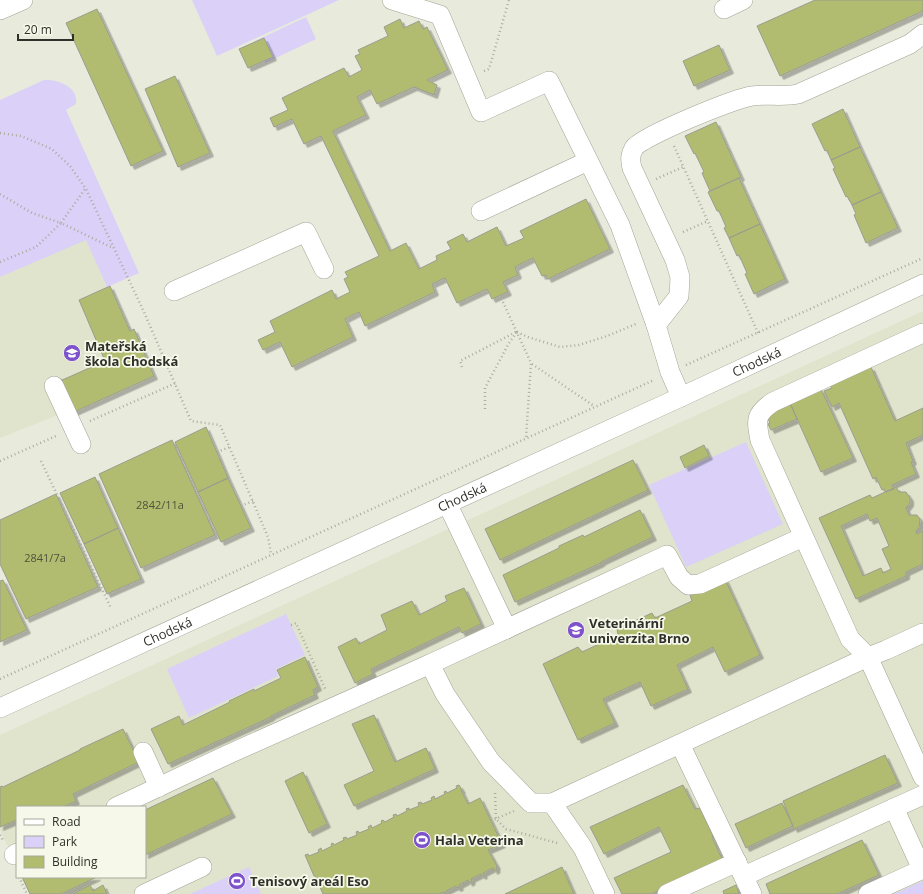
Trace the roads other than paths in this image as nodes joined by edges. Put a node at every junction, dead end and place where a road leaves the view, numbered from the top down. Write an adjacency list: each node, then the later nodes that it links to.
1 (23, 0): 5 (street)
2 (392, 0): 7 (street)
3 (743, 0): 4 (street)
4 (724, 9)
5 (0, 10)
6 (923, 34): 12 (street)
7 (588, 161): 8 (street); 12 (street)
8 (481, 211)
9 (324, 269): 11 (street)
10 (923, 284): 15 (street, Chodská)
11 (174, 290)
12 (656, 325): 15 (street)
13 (923, 333): 18 (street)
14 (54, 386): 16 (street)
15 (681, 397): 17 (street, Chodská)
16 (81, 444)
17 (447, 503): 19 (street); 23 (street, Chodská)
18 (803, 537): 19 (street); 21 (street)
19 (507, 629): 22 (street)
20 (919, 639): 21 (street)
21 (868, 657): 24 (street); 26 (street)
22 (430, 664): 27 (street); 29 (street)
23 (0, 708)
24 (680, 744): 29 (street); 33 (street)
25 (142, 752): 27 (street)
26 (923, 777)
27 (159, 787): 30 (street)
28 (923, 795): 31 (street)
29 (552, 803): 36 (street)
30 (118, 806)
31 (894, 808): 33 (street); 34 (street)
32 (202, 867): 35 (street)
33 (740, 869): 37 (street); 38 (street)
34 (922, 869): 39 (street)
35 (144, 894)
36 (605, 894)
37 (667, 894)
38 (752, 894)
39 (868, 894)

